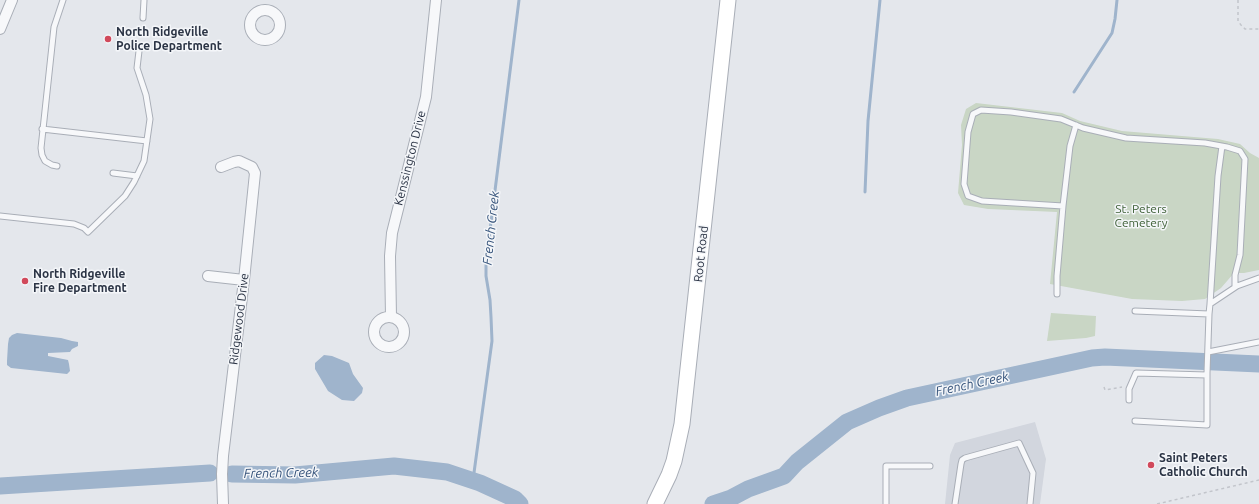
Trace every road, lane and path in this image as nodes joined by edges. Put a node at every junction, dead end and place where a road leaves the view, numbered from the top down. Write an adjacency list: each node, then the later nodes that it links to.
1 (12, 0): 10 (street)
2 (63, 0): 14 (lane)
3 (144, 0): 9 (lane)
4 (270, 0): 8 (street)
5 (436, 0): 31 (street, Kenssington Drive)
6 (728, 0): 43 (street, Root Road)
7 (1238, 0): 11 (path)
8 (269, 11)
9 (143, 18)
10 (0, 29)
11 (1259, 29)
12 (139, 51): 15 (lane)
13 (1076, 125): 16 (lane); 21 (lane); 21 (lane)
14 (42, 129): 15 (lane); 17 (lane)
15 (147, 141): 20 (lane)
16 (1222, 146): 26 (lane); 28 (lane)
17 (57, 166)
18 (221, 167): 25 (street, Ridgewood Drive)
19 (113, 173): 20 (lane)
20 (137, 176): 22 (lane)
21 (1063, 206): 27 (lane)
22 (0, 216)
23 (208, 276): 25 (street)
24 (1259, 278): 26 (lane)
25 (244, 280): 42 (street, Ridgewood Drive)
26 (1235, 287): 28 (lane)
27 (1057, 294)
28 (1210, 304): 30 (lane)
29 (1136, 311): 30 (lane)
30 (1209, 314): 33 (lane)
31 (391, 316)
32 (1259, 342): 33 (lane)
33 (1208, 352): 34 (lane)
34 (1207, 374): 37 (lane); 38 (lane)
35 (1104, 387): 36 (path)
36 (1119, 390)
37 (1129, 400)
38 (1135, 421)
39 (930, 466): 44 (lane)
40 (1259, 480): 47 (path)
41 (218, 504): 42 (street)
42 (223, 504)
43 (655, 504)
44 (886, 504)
45 (955, 504): 46 (lane)
46 (1030, 504)
47 (1157, 504)

